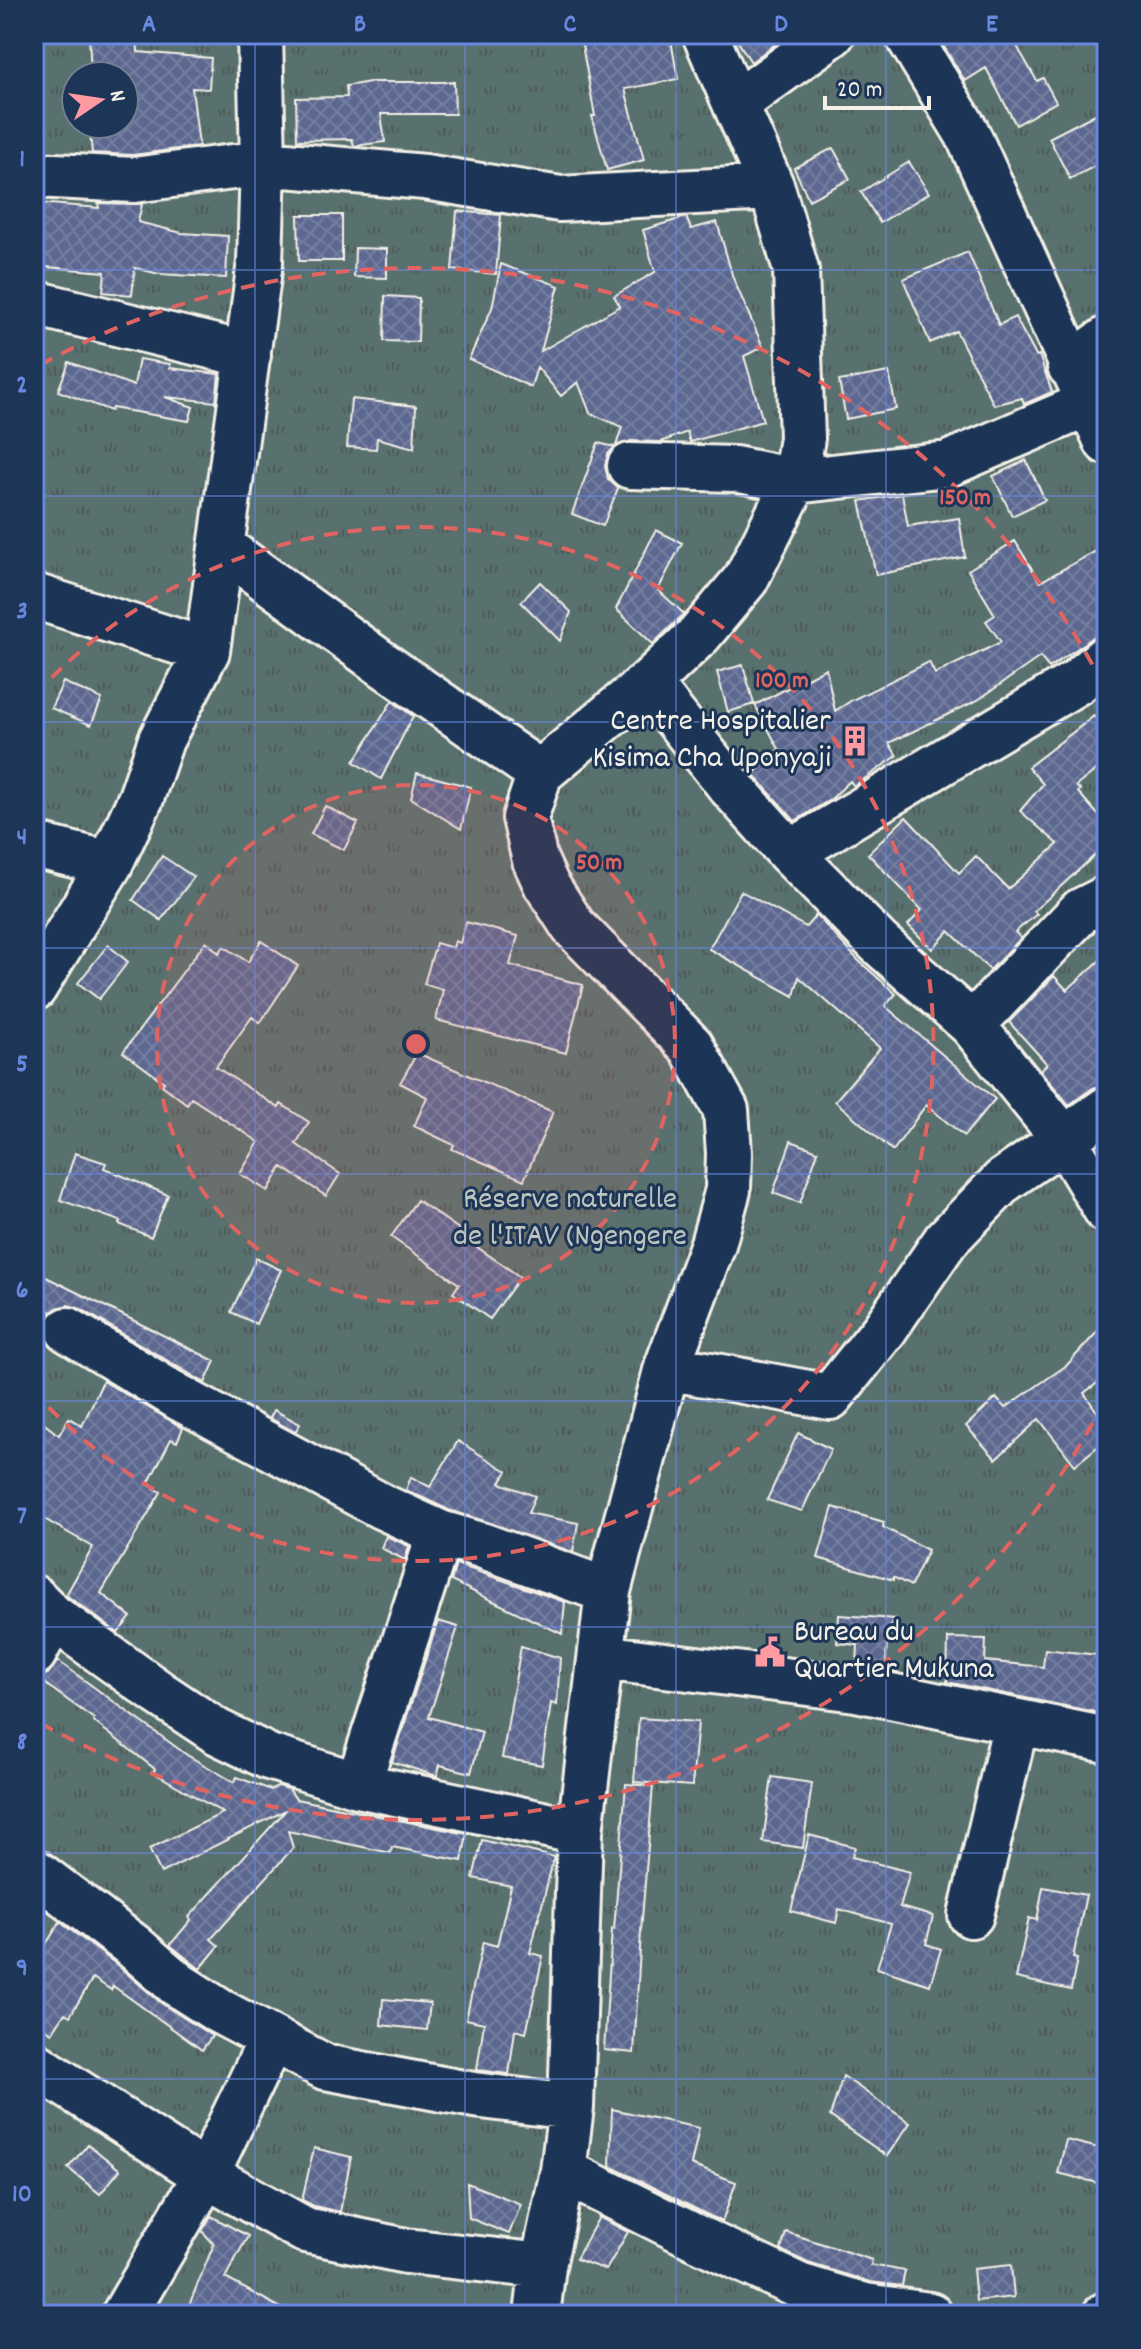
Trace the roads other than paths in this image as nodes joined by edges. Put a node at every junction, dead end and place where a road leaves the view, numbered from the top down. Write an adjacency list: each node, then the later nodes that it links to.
1 (260, 34): 6 (street)
2 (705, 34): 5 (street)
3 (832, 34): 5 (street)
4 (907, 34): 12 (street)
5 (737, 103): 8 (street)
6 (263, 163): 7 (street); 8 (street); 11 (street)
7 (34, 175)
8 (772, 188): 14 (street)
9 (34, 303): 11 (street)
10 (1107, 339): 12 (street)
11 (248, 355): 15 (street)
12 (1089, 404): 14 (street)
13 (630, 466): 14 (street)
14 (795, 481): 19 (street)
15 (222, 547): 17 (street); 20 (street)
16 (34, 596): 17 (street)
17 (207, 651): 23 (street)
18 (1107, 657): 22 (street)
19 (648, 683): 20 (street); 22 (street)
20 (540, 773): 31 (street)
21 (34, 845): 23 (street)
22 (790, 853): 26 (street)
23 (110, 864): 25 (street)
24 (1107, 898): 26 (street)
25 (34, 988)
26 (972, 1025): 28 (street)
27 (1107, 1109): 28 (street)
28 (1064, 1139): 29 (street); 31 (street)
29 (1107, 1211)
30 (68, 1330): 32 (street)
31 (667, 1367): 33 (street)
32 (440, 1533): 33 (street); 38 (street)
33 (608, 1591): 35 (street)
34 (40, 1622): 38 (street)
35 (601, 1657): 36 (street); 39 (street)
36 (1016, 1723): 37 (street); 41 (street)
37 (1107, 1740)
38 (358, 1785): 39 (street)
39 (580, 1832): 44 (street)
40 (34, 1871): 42 (street)
41 (971, 1915)
42 (271, 2040): 44 (street); 46 (street)
43 (34, 2064): 46 (street)
44 (571, 2107): 45 (street)
45 (563, 2171): 47 (street); 50 (street)
46 (206, 2175): 47 (street); 48 (street)
47 (543, 2266): 49 (street)
48 (124, 2315)
49 (537, 2315)
50 (930, 2315)

